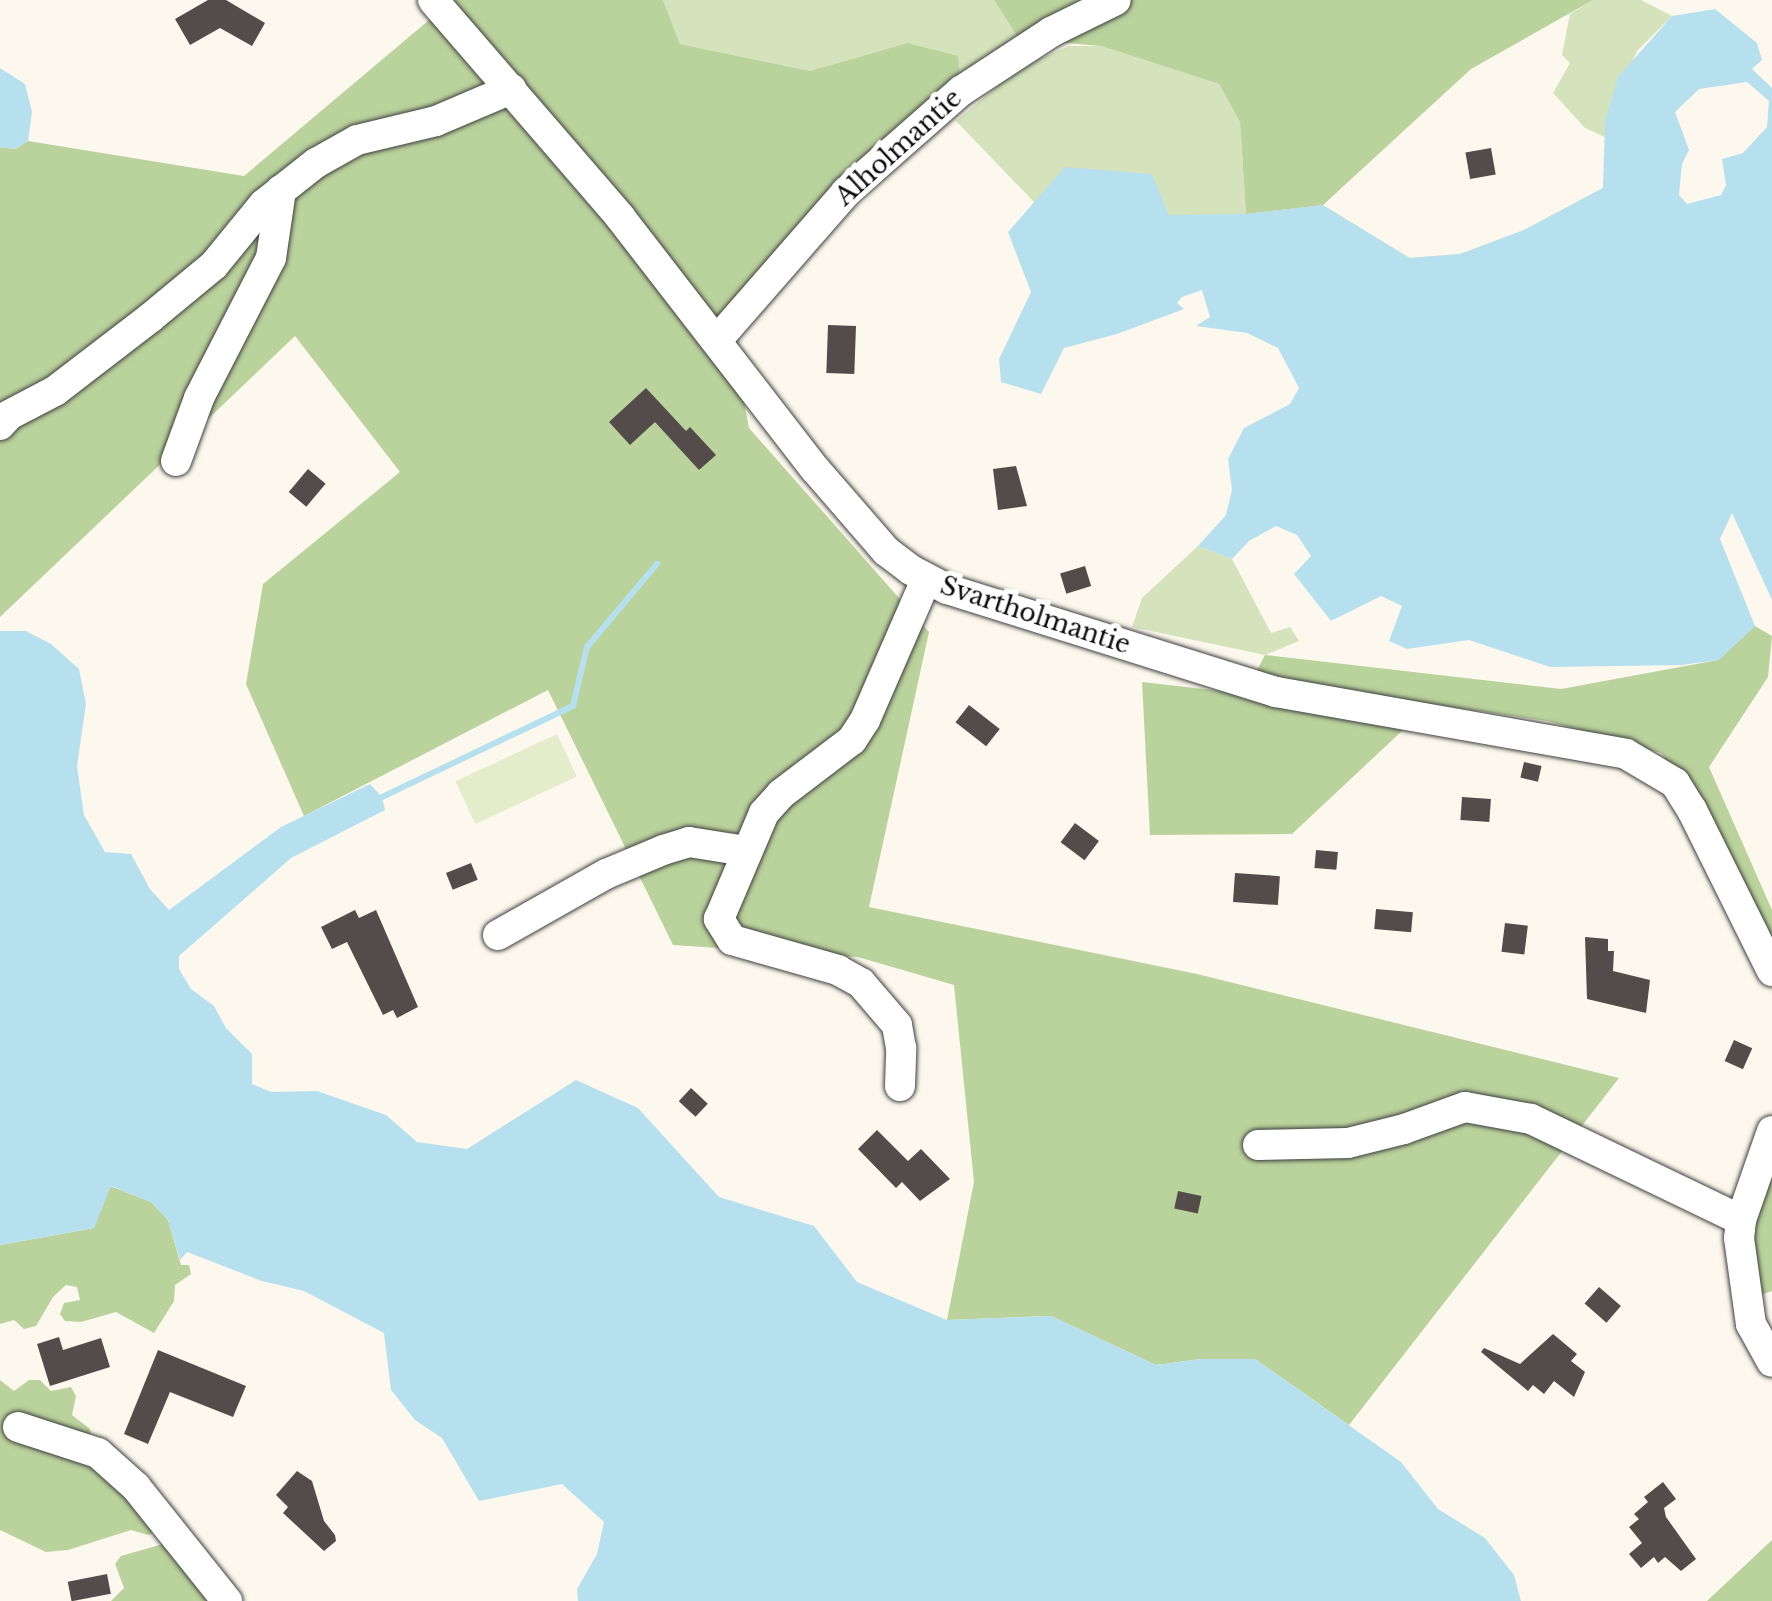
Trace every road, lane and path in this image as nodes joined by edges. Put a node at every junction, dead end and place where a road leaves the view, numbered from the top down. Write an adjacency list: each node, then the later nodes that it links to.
1 (433, 0): 3 (street, Svartholmantie)
2 (1116, 0): 5 (street, Alholmantie)
3 (511, 89): 4 (street); 5 (street, Svartholmantie)
4 (281, 190): 6 (street); 7 (street)
5 (718, 339): 8 (street, Svartholmantie)
6 (0, 425)
7 (176, 461)
8 (926, 580): 9 (street); 11 (street, Svartholmantie)
9 (746, 851): 10 (street); 12 (street)
10 (498, 935)
11 (1772, 971)
12 (900, 1086)
13 (1772, 1130): 15 (street)
14 (1258, 1145): 15 (street)
15 (1740, 1220): 16 (street)
16 (1772, 1362)
17 (18, 1427): 18 (street)
18 (228, 1601)

